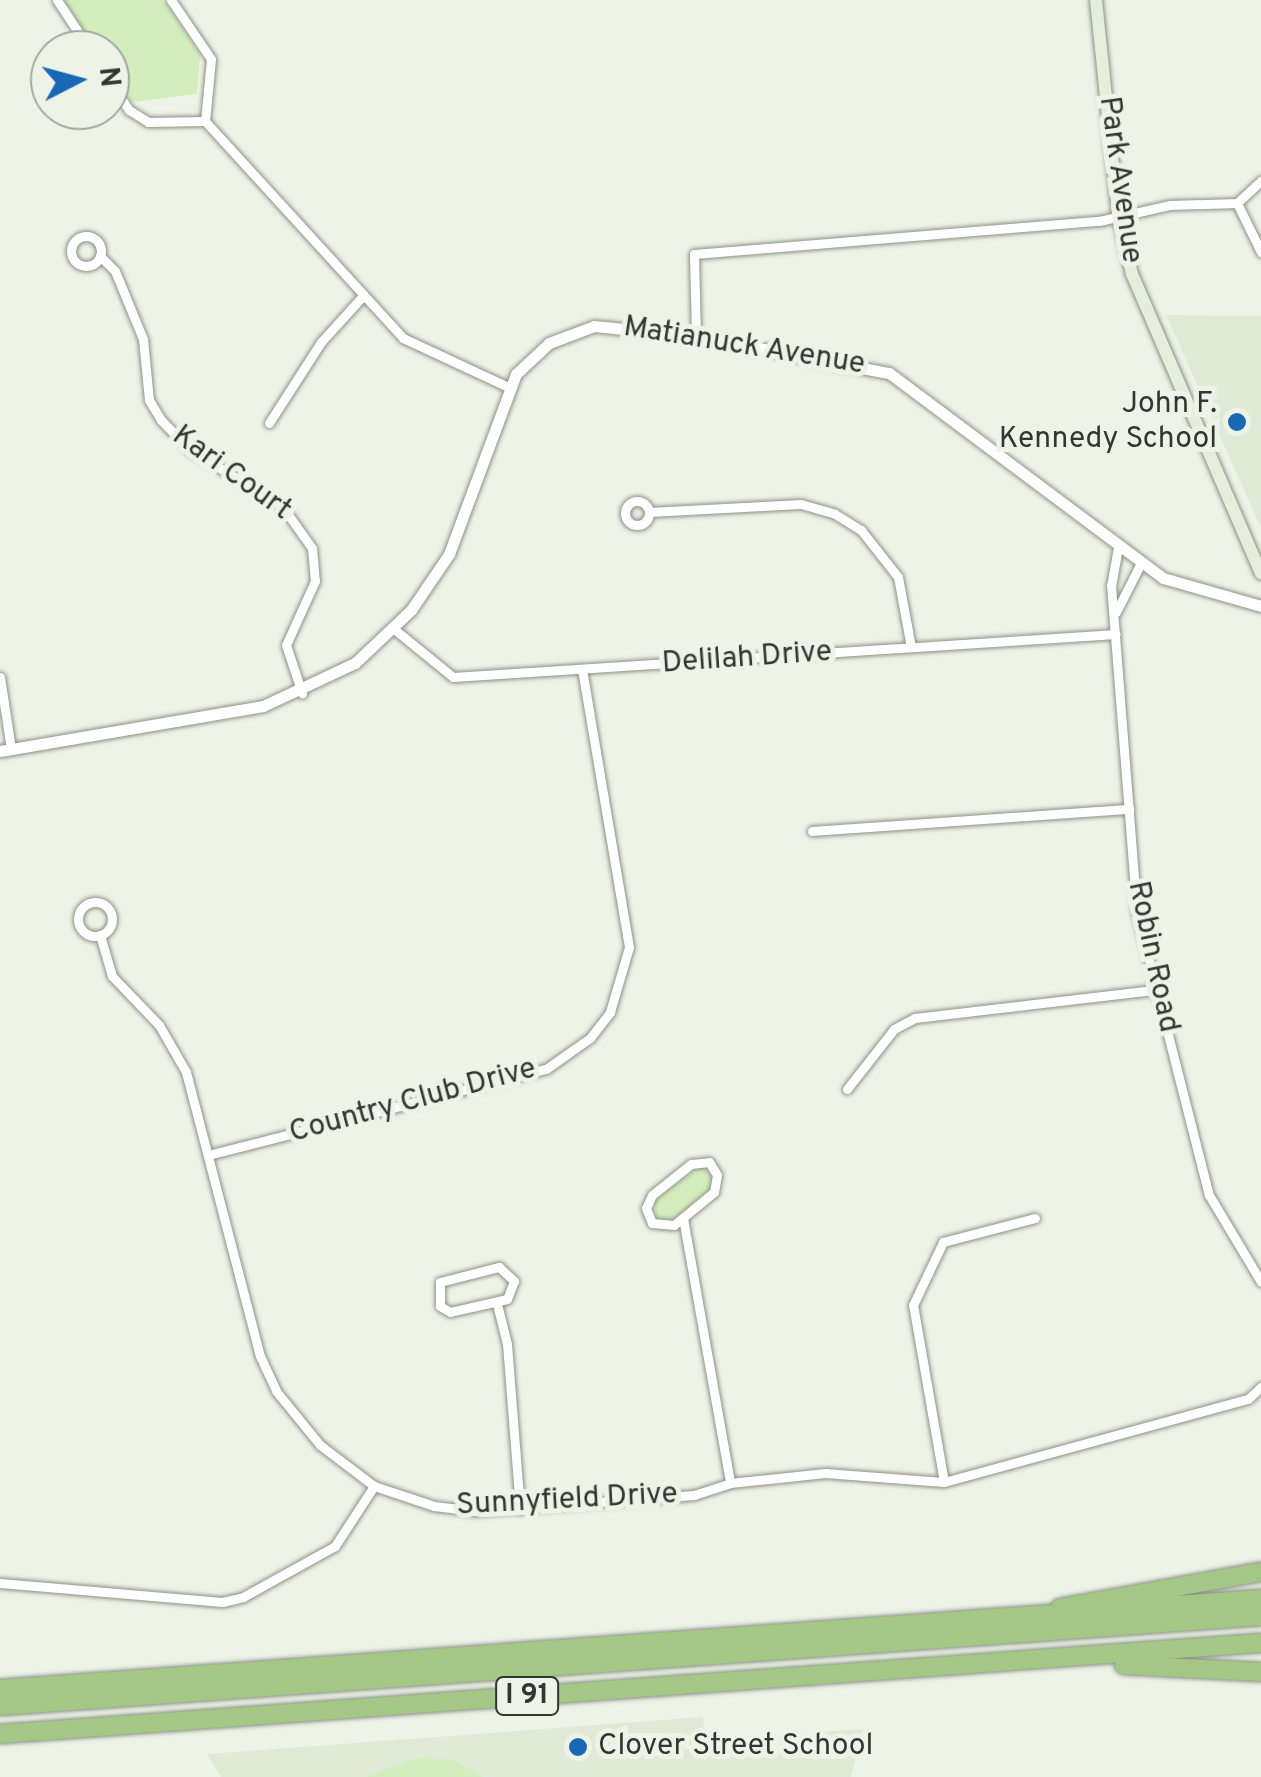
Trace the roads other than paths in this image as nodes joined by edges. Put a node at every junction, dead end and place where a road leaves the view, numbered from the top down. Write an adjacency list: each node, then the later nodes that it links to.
1 (57, 0): 4 (street)
2 (171, 0): 6 (street)
3 (1096, 0): 9 (main road, Park Avenue)
4 (77, 30)
5 (130, 111): 6 (street)
6 (206, 120): 12 (street)
7 (1261, 181): 8 (street)
8 (1237, 203): 9 (street); 10 (street)
9 (1118, 214): 13 (street); 19 (main road, Park Avenue)
10 (1261, 252)
11 (100, 256): 27 (street, Kari Court)
12 (362, 297): 14 (street); 15 (street)
13 (696, 336): 14 (street, Matianuck Avenue); 17 (street, Matianuck Avenue)
14 (508, 387): 22 (street, Matianuck Avenue)
15 (269, 422)
16 (649, 512): 24 (street)
17 (1118, 547): 18 (street, Matianuck Avenue); 21 (street, Robin Road)
18 (1141, 564): 20 (street, Matianuck Avenue); 21 (street, Robin Road)
19 (1261, 573)
20 (1261, 606)
21 (1116, 612): 23 (street, Robin Road)
22 (394, 629): 25 (street, Delilah Drive); 27 (street, Matianuck Avenue)
23 (1116, 634): 24 (street, Delilah Drive); 29 (street, Robin Road)
24 (910, 647): 25 (street, Delilah Drive)
25 (582, 670): 34 (street, Country Club Drive)
26 (0, 677): 28 (street)
27 (302, 692): 28 (street, Matianuck Avenue)
28 (6, 750)
29 (1130, 809): 30 (street); 32 (street, Robin Road)
30 (812, 831)
31 (100, 935): 34 (street, Sunnyfield Drive)
32 (1155, 990): 33 (street); 37 (street, Robin Road)
33 (847, 1089)
34 (208, 1155): 42 (street, Sunnyfield Drive)
35 (683, 1218): 35 (street); 41 (street)
36 (1035, 1218): 40 (street)
37 (1261, 1282)
38 (497, 1304): 38 (street); 43 (street)
39 (1261, 1387): 40 (street, Sunnyfield Drive)
40 (944, 1482): 41 (street, Sunnyfield Drive)
41 (730, 1483): 43 (street, Sunnyfield Drive)
42 (374, 1486): 43 (street, Sunnyfield Drive); 45 (street)
43 (520, 1509)
44 (1261, 1572): 47 (highway)
45 (0, 1583)
46 (1261, 1598): 47 (highway, I 91)
47 (1051, 1614): 53 (highway, I 91)
48 (1261, 1616): 54 (highway)
49 (1261, 1626): 55 (highway)
50 (1261, 1644): 51 (highway, I 91)
51 (1054, 1659): 52 (highway); 56 (highway, I 91)
52 (1261, 1672)
53 (0, 1689)
54 (0, 1706)
55 (0, 1716)
56 (0, 1734)

